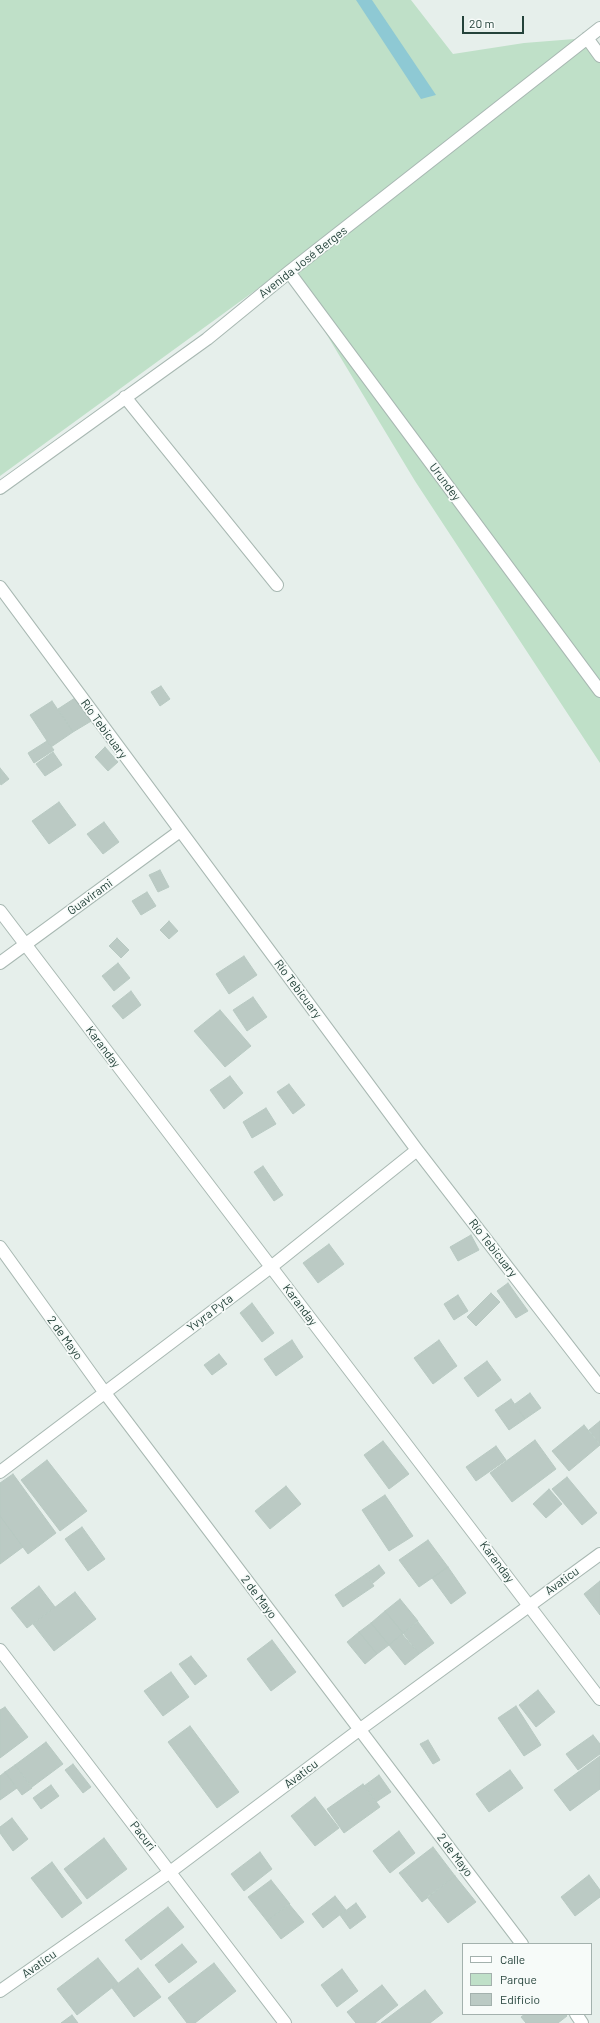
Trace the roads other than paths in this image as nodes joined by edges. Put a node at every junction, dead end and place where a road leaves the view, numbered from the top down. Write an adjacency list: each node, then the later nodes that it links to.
1 (600, 28): 2 (street, Avenida José Berges)
2 (587, 38): 3 (street); 4 (street, Avenida José Berges)
3 (600, 56)
4 (289, 272): 5 (street, Avenida José Berges); 9 (street, Urundey)
5 (125, 398): 6 (street, Avenida José Berges); 7 (street)
6 (0, 488)
7 (277, 585)
8 (0, 588): 10 (street, Río Tebicuary)
9 (600, 691)
10 (180, 831): 12 (street, Guavirami); 14 (street, Río Tebicuary)
11 (0, 911): 12 (street, Karanday)
12 (25, 945): 13 (street, Guavirami); 16 (street, Karanday)
13 (0, 963)
14 (417, 1150): 16 (street, Yvyra Pyta); 17 (street, Río Tebicuary)
15 (0, 1247): 18 (street, 2 de Mayo)
16 (271, 1267): 18 (street, Yvyra Pyta); 21 (street, Karanday)
17 (600, 1387)
18 (105, 1393): 19 (street, Yvyra Pyta); 24 (street, 2 de Mayo)
19 (0, 1472)
20 (600, 1554): 21 (street, Avaticu)
21 (530, 1604): 23 (street, Karanday); 24 (street, Avaticu)
22 (0, 1650): 25 (street, Pacuri)
23 (600, 1699)
24 (359, 1730): 25 (street, Avaticu); 26 (street, 2 de Mayo)
25 (170, 1872): 27 (street, Avaticu); 28 (street, Pacuri)
26 (521, 1943)
27 (0, 1991)
28 (285, 2023)

